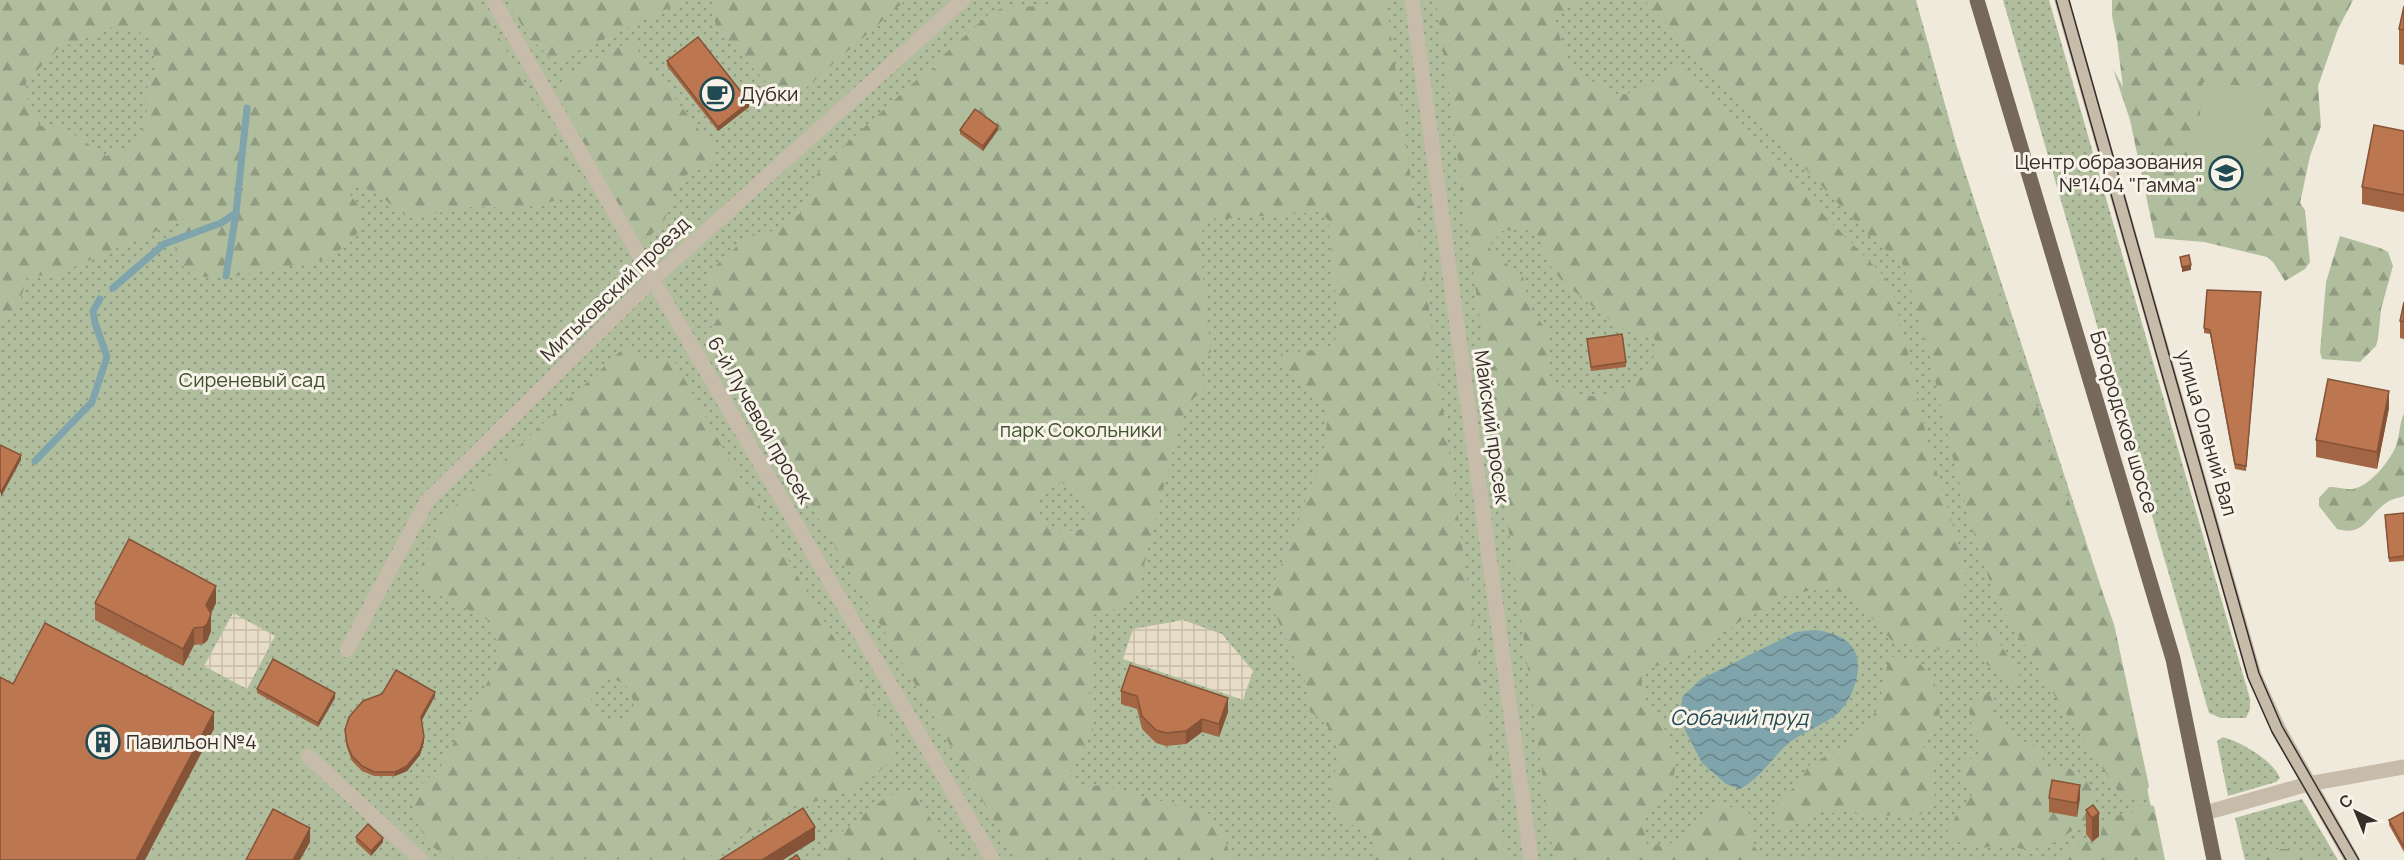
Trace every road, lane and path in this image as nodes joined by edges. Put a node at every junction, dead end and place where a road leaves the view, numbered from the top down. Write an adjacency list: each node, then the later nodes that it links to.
1 (493, 0): 6 (street, 6-й Лучевой просек)
2 (963, 0): 6 (street, Митьковский проезд)
3 (1412, 0): 14 (street, Майский просек)
4 (1977, 0): 11 (main road, Богородское шоссе)
5 (2062, 0): 10 (street, улица Олений Вал)
6 (652, 279): 7 (street, Митьковский проезд); 13 (street, 6-й Лучевой просек)
7 (346, 650)
8 (308, 756): 12 (street)
9 (2404, 766): 10 (street)
10 (2307, 784): 11 (street); 16 (street, улица Олений Вал)
11 (2205, 813): 15 (main road, Богородское шоссе)
12 (421, 860)
13 (993, 860)
14 (1531, 860)
15 (2214, 860)
16 (2352, 860)

